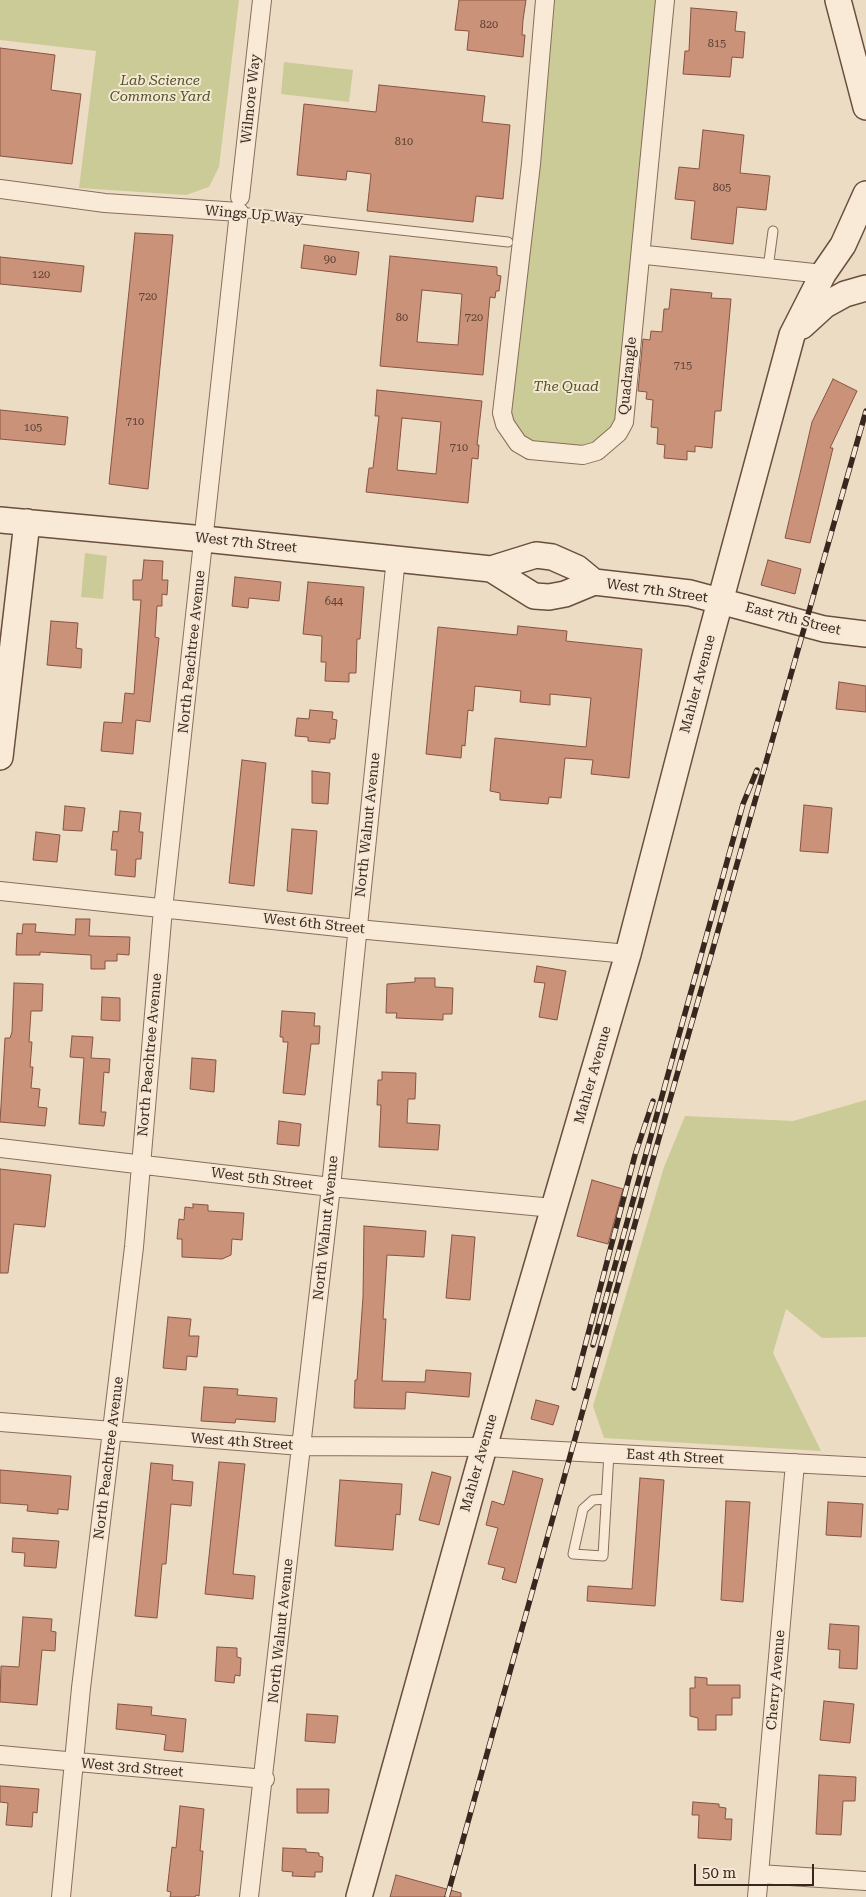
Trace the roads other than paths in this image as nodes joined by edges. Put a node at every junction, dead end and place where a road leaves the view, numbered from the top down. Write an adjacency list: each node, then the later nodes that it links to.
1 (262, 0): 8 (street, Wilmore Way)
2 (545, 0): 3 (street, Quadrangle)
3 (665, 0)
4 (838, 0): 5 (street)
5 (866, 108)
6 (0, 189): 8 (street, Wings Up Way)
7 (866, 194): 13 (street, Mahler Avenue)
8 (239, 205): 10 (lane, Wings Up Way); 18 (street, North Peachtree Avenue)
9 (773, 231): 12 (lane)
10 (508, 242)
11 (646, 255): 12 (street)
12 (768, 268): 13 (street)
13 (823, 274): 15 (street, Mahler Avenue)
14 (859, 289): 15 (street)
15 (792, 335): 22 (street, Mahler Avenue)
16 (0, 520): 17 (street, West 7th Street)
17 (27, 522): 18 (street, West 7th Street); 24 (street)
18 (204, 539): 19 (street, West 7th Street); 26 (street, North Peachtree Avenue)
19 (396, 558): 20 (street, West 7th Street); 27 (street, North Walnut Avenue)
20 (491, 569): 21 (street, West 7th Street); 21 (street, West 7th Street)
21 (594, 582): 22 (street, West 7th Street)
22 (721, 601): 23 (street, East 7th Street); 28 (street, Mahler Avenue)
23 (866, 634)
24 (0, 757)
25 (0, 891): 26 (street, West 6th Street)
26 (164, 909): 27 (street, West 6th Street); 30 (street, North Peachtree Avenue)
27 (357, 929): 28 (street, West 6th Street); 31 (street, North Walnut Avenue)
28 (628, 954): 32 (street, Mahler Avenue)
29 (0, 1148): 30 (street, West 5th Street)
30 (140, 1165): 31 (street, West 5th Street); 34 (street, North Peachtree Avenue)
31 (331, 1187): 32 (street, West 5th Street); 35 (street, North Walnut Avenue)
32 (553, 1208): 36 (street, Mahler Avenue)
33 (0, 1422): 34 (street, West 4th Street)
34 (112, 1432): 35 (street, West 4th Street); 42 (street, North Peachtree Avenue)
35 (301, 1446): 36 (street, West 4th Street); 43 (street, North Walnut Avenue)
36 (484, 1447): 37 (street, East 4th Street); 48 (street, Mahler Avenue)
37 (609, 1453): 38 (street, East 4th Street); 40 (lane)
38 (795, 1463): 39 (street, East 4th Street); 44 (street, Cherry Avenue)
39 (866, 1467)
40 (606, 1499): 40 (lane)
41 (0, 1755): 42 (street, West 3rd Street)
42 (73, 1763): 43 (street, West 3rd Street); 46 (street, North Peachtree Avenue)
43 (264, 1779): 47 (street, North Walnut Avenue)
44 (759, 1874): 45 (street); 49 (street, Cherry Avenue)
45 (866, 1881)
46 (61, 1897)
47 (249, 1897)
48 (359, 1897)
49 (757, 1897)

